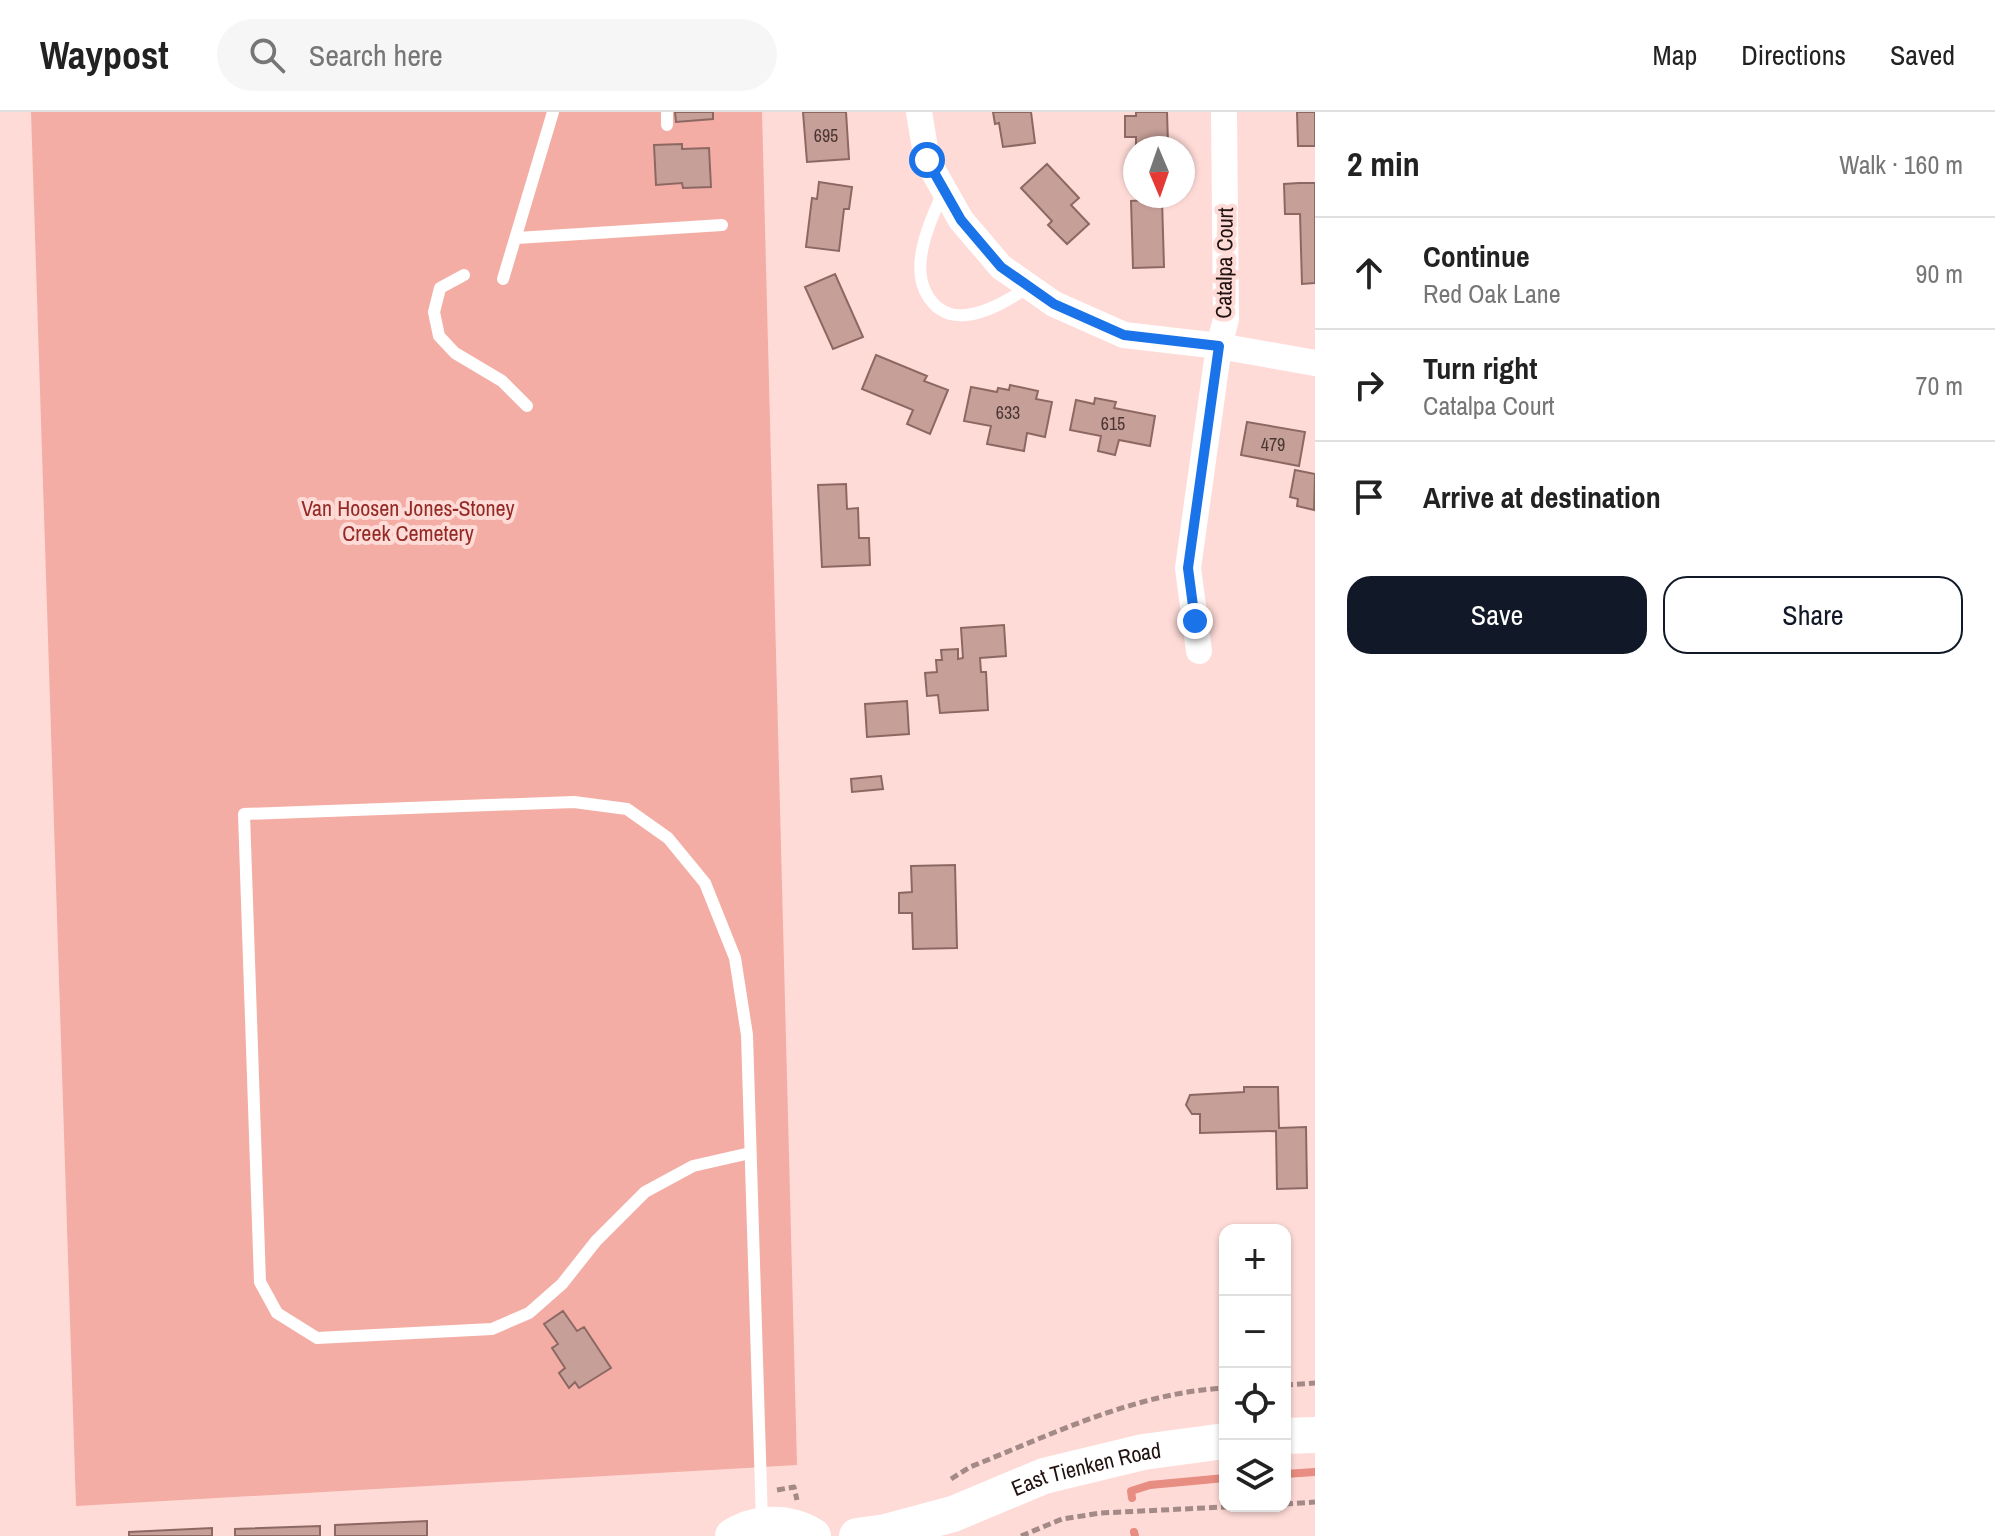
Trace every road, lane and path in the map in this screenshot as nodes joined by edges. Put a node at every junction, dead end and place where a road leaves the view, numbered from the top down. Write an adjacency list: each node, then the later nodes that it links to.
1 (553, 112): 6 (lane)
2 (919, 112): 4 (street)
3 (1224, 112): 10 (street, Catalpa Court)
4 (944, 190): 9 (street); 9 (lane)
5 (722, 225): 6 (lane)
6 (517, 238): 8 (lane)
7 (464, 275): 12 (lane)
8 (503, 279)
9 (1029, 287): 10 (street)
10 (1219, 346): 11 (street); 13 (street, Catalpa Court)
11 (1315, 363)
12 (527, 406)
13 (1199, 651)
14 (750, 1153): 14 (lane); 26 (lane)
15 (1315, 1383): 16 (path)
16 (1291, 1385)
17 (1219, 1389): 25 (path)
18 (1315, 1435): 19 (street)
19 (1291, 1436)
20 (1219, 1442): 25 (street, East Tienken Road)
21 (1315, 1502): 23 (path)
22 (798, 1503): 26 (path)
23 (1291, 1504)
24 (1219, 1507): 29 (path)
25 (943, 1511): 28 (street, East Tienken Road)
26 (752, 1518): 27 (street)
27 (813, 1536)
28 (857, 1536)
29 (1021, 1536)

